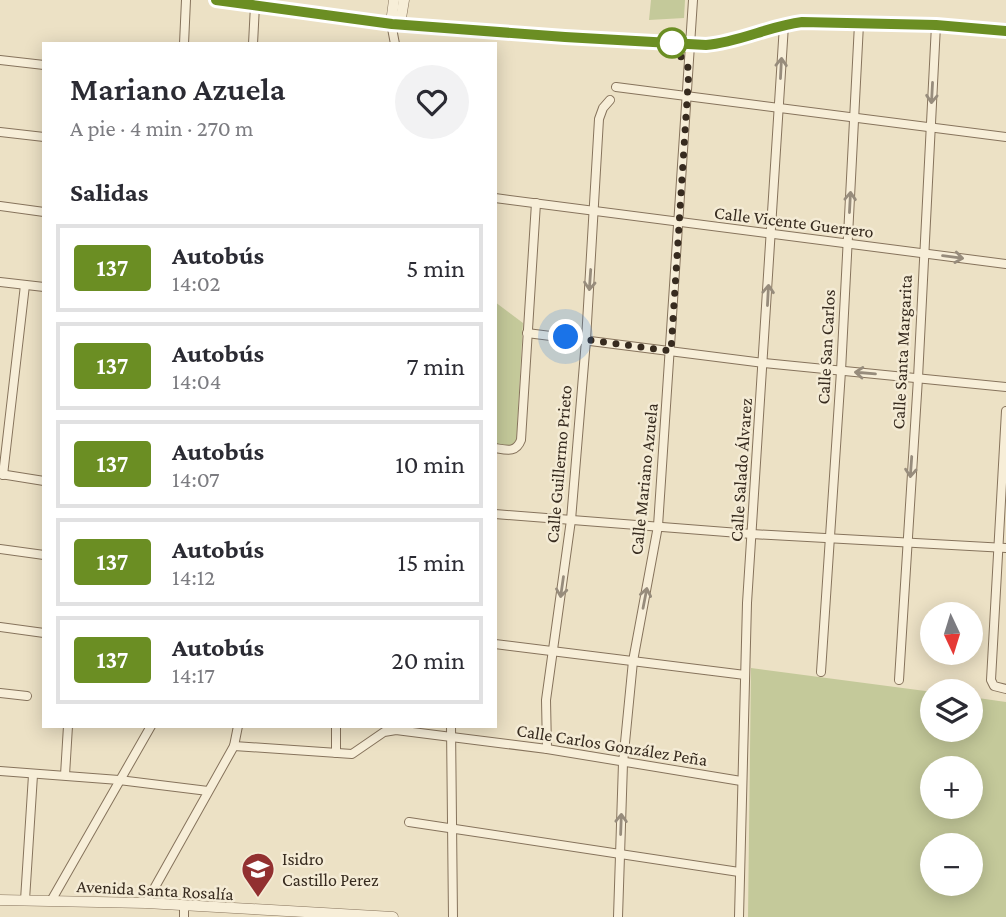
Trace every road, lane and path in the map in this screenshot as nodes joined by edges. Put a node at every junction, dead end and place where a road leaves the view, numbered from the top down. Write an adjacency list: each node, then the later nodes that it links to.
1 (186, 0): 12 (street)
2 (216, 0): 6 (street)
3 (394, 0): 8 (street)
4 (404, 0): 8 (street)
5 (693, 0): 15 (street, Calle Mariano Azuela)
6 (255, 5): 8 (street); 13 (street)
7 (859, 23): 9 (street); 10 (street); 22 (street, Calle San Carlos)
8 (396, 24): 14 (street); 15 (street)
9 (784, 25): 15 (street); 21 (street, Calle Salado Álvarez, one-way to 9)
10 (936, 25): 11 (street); 23 (street, Calle Santa Margarita, one-way to 23)
11 (1006, 31)
12 (184, 42)
13 (253, 42)
14 (395, 42)
15 (691, 43): 19 (street, Calle Mariano Azuela)
16 (0, 60): 17 (street)
17 (42, 65)
18 (616, 87): 19 (street)
19 (687, 96): 21 (street); 32 (street, Calle Mariano Azuela)
20 (610, 100): 31 (street, Calle Guillermo Prieto)
21 (779, 108): 22 (street); 33 (street, Calle Salado Álvarez)
22 (854, 118): 23 (street); 34 (street, Calle San Carlos, one-way to 22)
23 (930, 127): 26 (street); 35 (street, Calle Santa Margarita)
24 (0, 132): 25 (street)
25 (42, 138)
26 (1006, 138)
27 (497, 198): 28 (street, Calle Vicente Guerrero)
28 (536, 203): 31 (street, Calle Vicente Guerrero); 40 (street)
29 (0, 206): 30 (street)
30 (42, 212)
31 (594, 212): 32 (street, Calle Vicente Guerrero); 41 (street, Calle Guillermo Prieto, one-way to 41)
32 (680, 223): 33 (street, Calle Vicente Guerrero); 42 (street, Calle Mariano Azuela)
33 (772, 235): 34 (street, Calle Vicente Guerrero); 43 (street, Calle Salado Álvarez, one-way to 33)
34 (848, 245): 35 (street, Calle Vicente Guerrero); 44 (street, Calle San Carlos)
35 (923, 253): 36 (street, Calle Vicente Guerrero, one-way to 36); 45 (street, Calle Santa Margarita)
36 (1006, 264)
37 (0, 282): 38 (street)
38 (25, 285): 39 (street); 50 (street)
39 (42, 287)
40 (527, 332): 41 (street); 48 (street)
41 (586, 340): 42 (street); 53 (street, Calle Guillermo Prieto)
42 (671, 351): 43 (street); 54 (street, Calle Mariano Azuela)
43 (764, 363): 44 (street); 55 (street, Calle Salado Álvarez)
44 (841, 371): 45 (street, one-way to 44); 56 (street, Calle San Carlos)
45 (918, 378): 46 (street); 57 (street, Calle Santa Margarita, one-way to 57)
46 (1006, 387)
47 (1006, 411): 49 (street)
48 (497, 448)
49 (1004, 473): 58 (street)
50 (2, 474): 51 (street)
51 (42, 481)
52 (497, 514): 53 (street)
53 (571, 520): 54 (street); 66 (street, Calle Guillermo Prieto, one-way to 66)
54 (658, 526): 55 (street); 67 (street, Calle Mariano Azuela, one-way to 54)
55 (752, 534): 56 (street); 69 (street, Calle Salado Álvarez)
56 (830, 539): 57 (street); 68 (street, Calle San Carlos)
57 (906, 543): 58 (street); 70 (street, Calle Santa Margarita)
58 (1002, 548): 61 (street)
59 (0, 549): 60 (street)
60 (42, 555)
61 (994, 611): 62 (street); 71 (street)
62 (1006, 612)
63 (0, 627): 64 (street)
64 (42, 633)
65 (497, 644): 66 (street)
66 (553, 650): 67 (street); 81 (street, Calle Guillermo Prieto)
67 (633, 661): 69 (street); 83 (street, Calle Mariano Azuela)
68 (821, 672)
69 (745, 675): 88 (street, Calle Salado Álvarez)
70 (899, 680)
71 (1006, 689)
72 (0, 693): 73 (street)
73 (27, 696)
74 (68, 728): 86 (street)
75 (150, 728): 87 (street)
76 (238, 728): 80 (street)
77 (336, 728): 82 (street)
78 (451, 728): 79 (street)
79 (451, 736): 81 (street, Calle Carlos González Peña); 82 (street, Calle Carlos González Peña); 91 (street)
80 (234, 746): 82 (street, Calle Carlos González Peña); 89 (street)
81 (547, 749): 83 (street, Calle Carlos González Peña)
82 (336, 753)
83 (623, 763): 88 (street, Calle Carlos González Peña); 92 (street, Calle Mariano Azuela, one-way to 83)
84 (0, 771): 85 (street)
85 (33, 775): 86 (street); 95 (street)
86 (65, 775): 87 (street)
87 (119, 780): 89 (street); 96 (street)
88 (741, 781): 93 (street, Calle Salado Álvarez)
89 (208, 791): 97 (street)
90 (409, 822): 91 (street)
91 (453, 829): 92 (street); 102 (street)
92 (621, 855): 93 (street); 103 (street, Calle Mariano Azuela)
93 (739, 872): 104 (street, Calle Salado Álvarez)
94 (0, 900): 95 (street, Avenida Santa Rosalía); 98 (street)
95 (25, 901): 96 (street, Avenida Santa Rosalía)
96 (51, 901): 97 (street, Avenida Santa Rosalía)
97 (146, 903): 99 (street, Avenida Santa Rosalía)
98 (0, 907)
99 (184, 911): 100 (street, Avenida Santa Rosalía)
100 (246, 913): 101 (street, Avenida Santa Rosalía)
101 (393, 917)
102 (453, 917)
103 (618, 917)
104 (739, 917)

